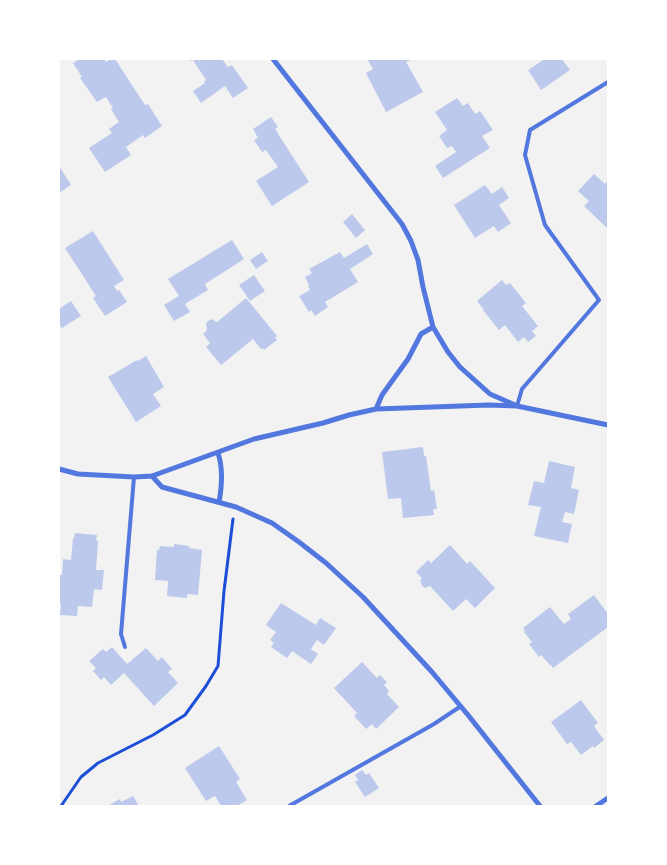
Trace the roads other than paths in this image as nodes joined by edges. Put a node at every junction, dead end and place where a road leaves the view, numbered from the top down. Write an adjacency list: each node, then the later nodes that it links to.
1 (274, 59): 3 (street)
2 (608, 82): 4 (lane)
3 (433, 327): 4 (street); 5 (street)
4 (517, 406): 5 (street); 6 (street)
5 (376, 409): 7 (street)
6 (608, 424)
7 (218, 453): 9 (street); 11 (street)
8 (59, 469): 10 (street)
9 (152, 476): 10 (street); 11 (street)
10 (134, 477): 12 (lane)
11 (219, 502): 13 (street)
12 (125, 648)
13 (461, 706): 15 (lane); 16 (street)
14 (608, 798): 17 (street)
15 (289, 806)
16 (540, 806)
17 (596, 806)

